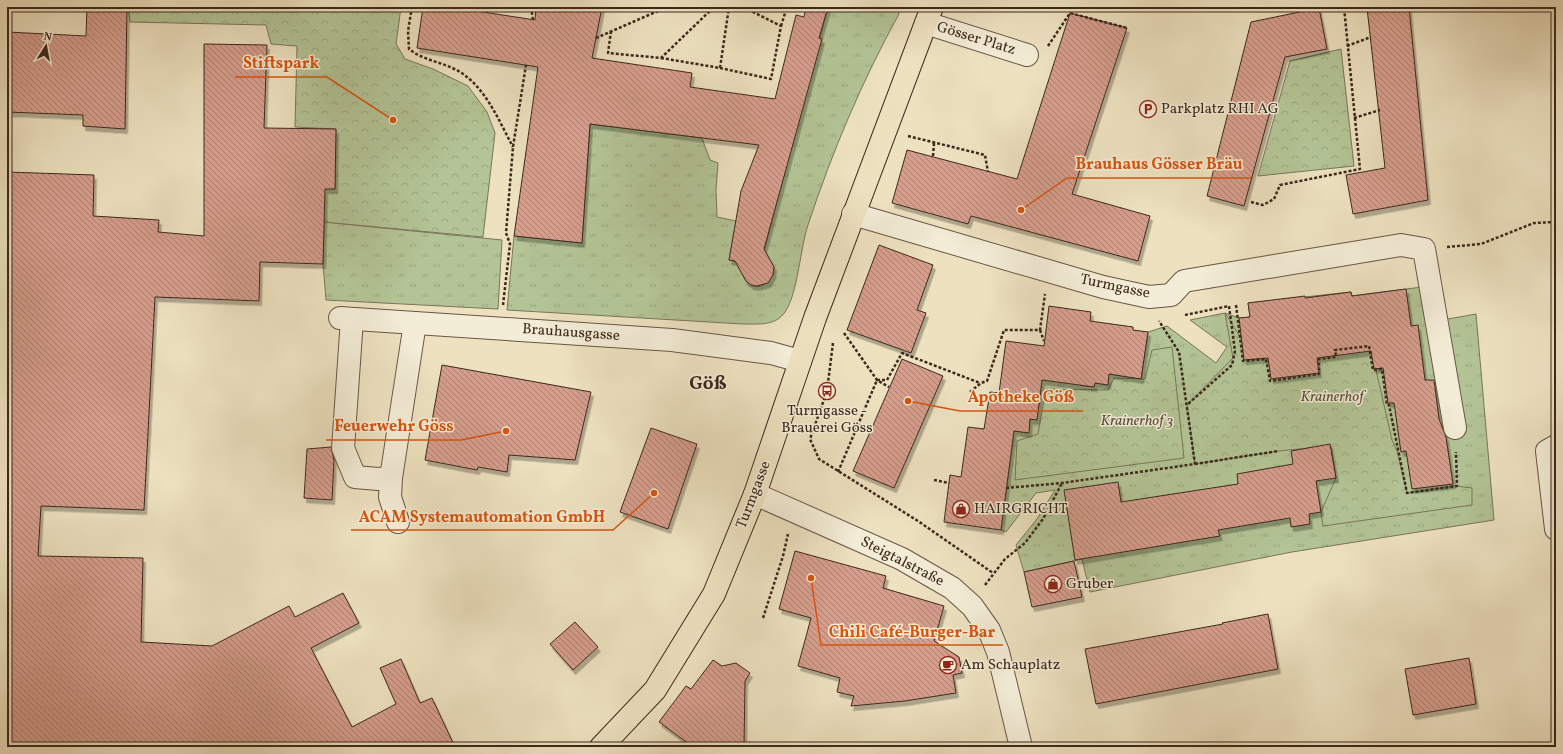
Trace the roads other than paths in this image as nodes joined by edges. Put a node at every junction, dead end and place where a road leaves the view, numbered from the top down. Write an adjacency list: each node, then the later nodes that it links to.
1 (929, 15): 2 (street, Gösser Platz); 3 (main road, Turmgasse)
2 (1027, 55)
3 (854, 214): 5 (main road, Turmgasse); 6 (street, Turmgasse)
4 (415, 323): 5 (street, Brauhausgasse); 8 (street); 8 (street, Brauhausgasse)
5 (800, 361): 9 (main road, Turmgasse)
6 (1455, 428)
7 (1556, 446): 11 (street)
8 (391, 478): 10 (street)
9 (755, 494): 12 (main road, Turmgasse); 13 (street, Steigtalstraße)
10 (398, 522)
11 (1556, 529)
12 (601, 747)
13 (1022, 747)

